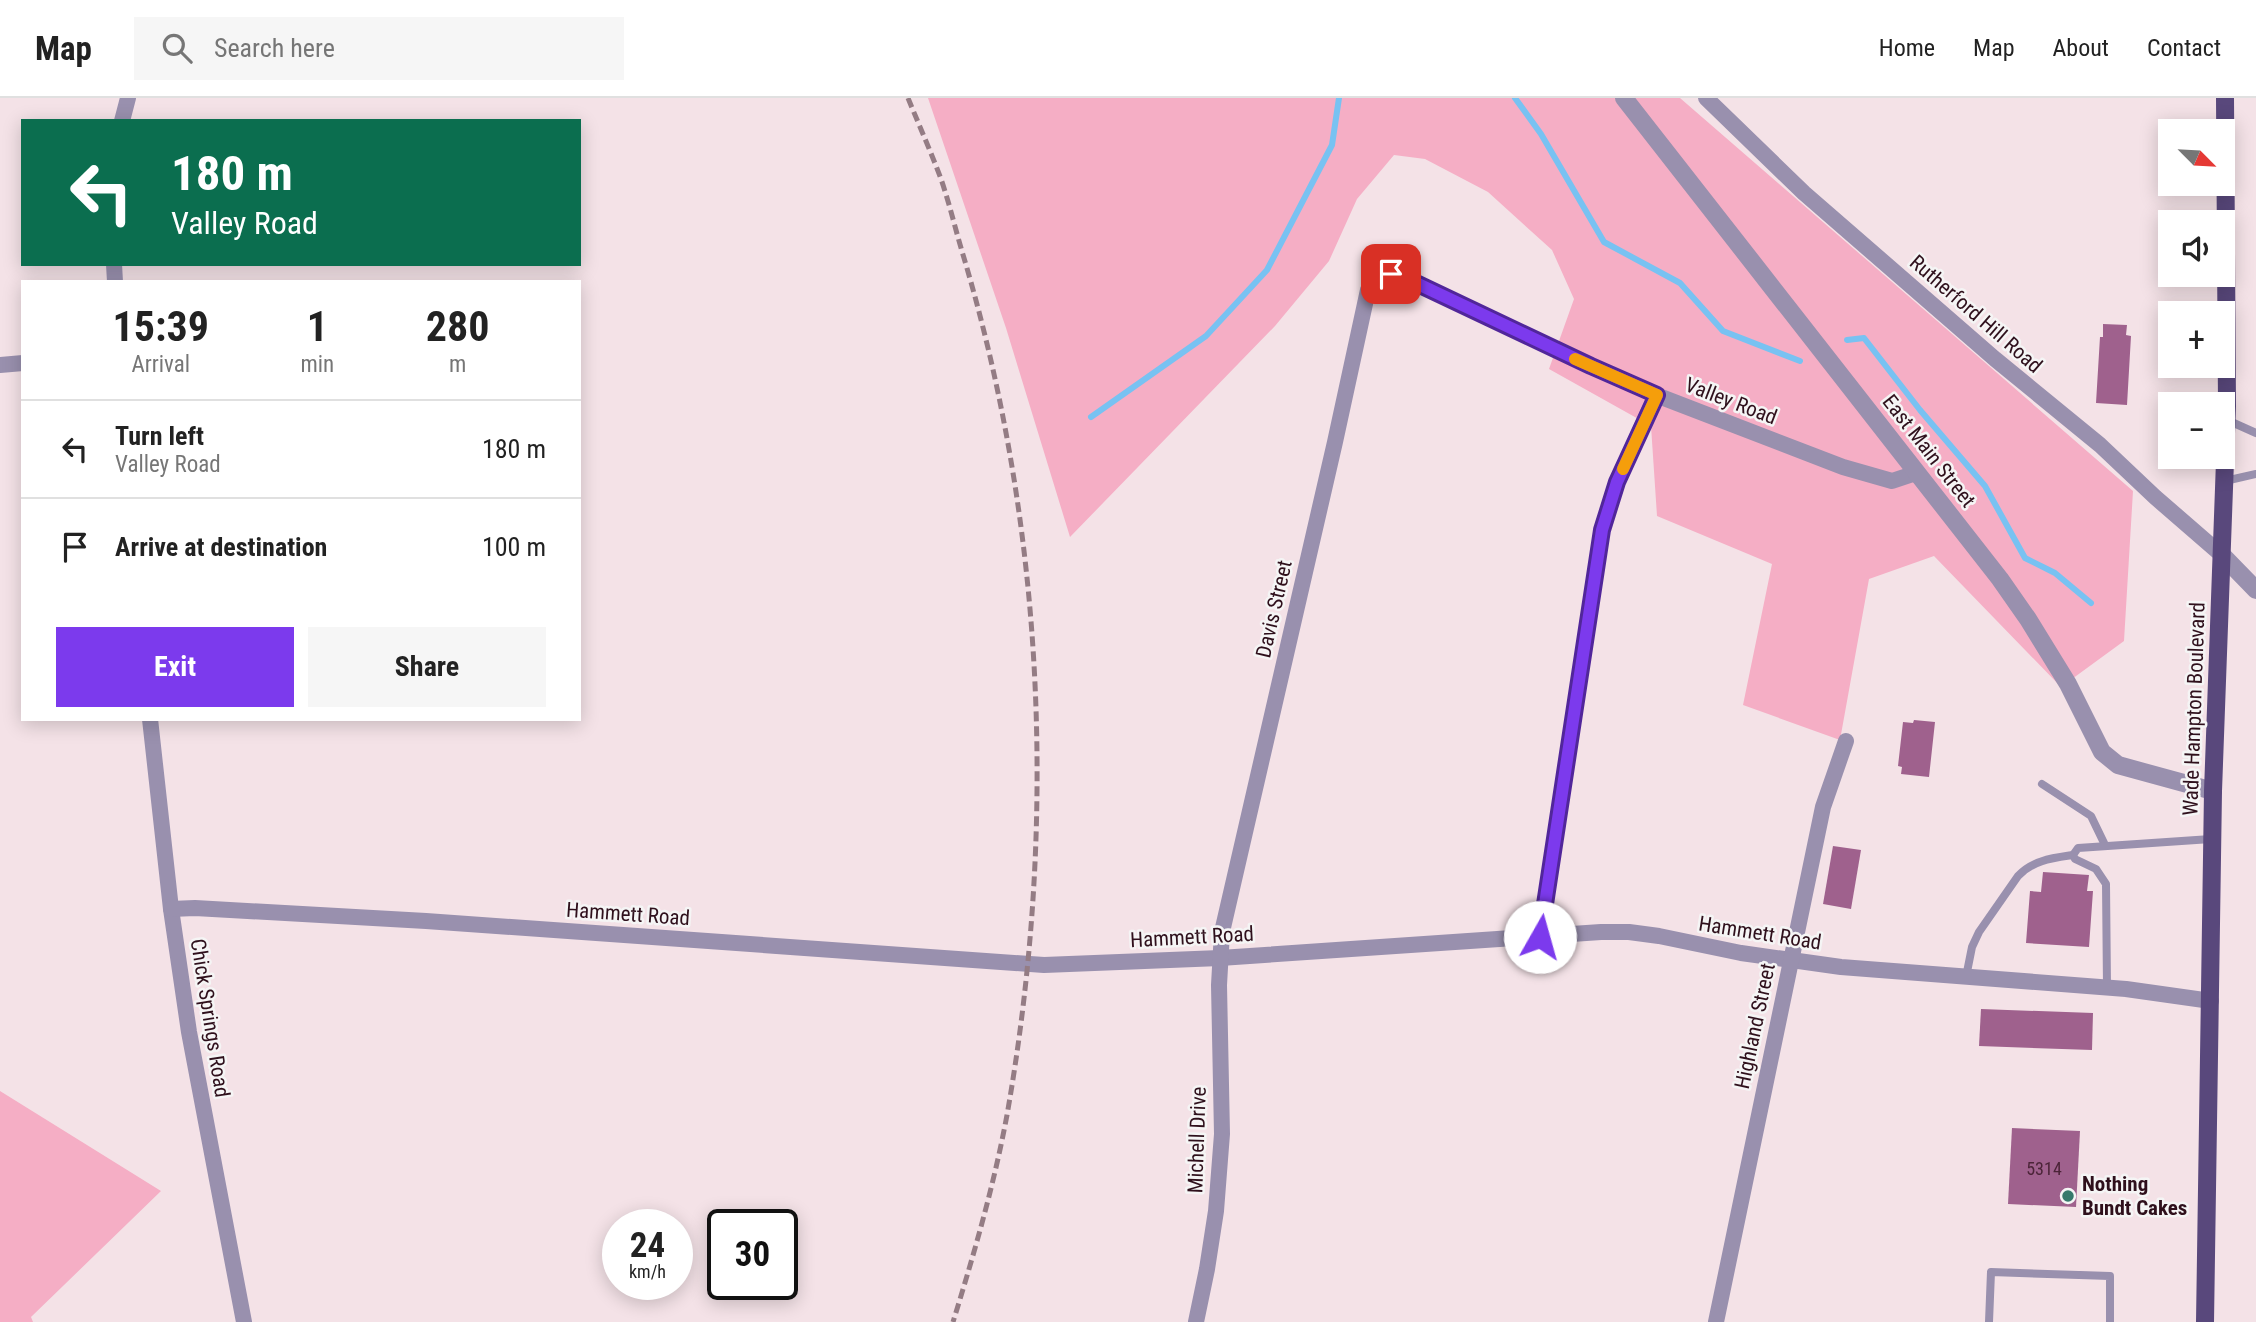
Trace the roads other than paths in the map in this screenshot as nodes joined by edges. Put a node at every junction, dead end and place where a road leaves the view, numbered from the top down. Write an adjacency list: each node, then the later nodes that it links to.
1 (128, 98): 5 (street)
2 (1624, 98): 14 (street, East Main Street)
3 (1706, 98): 17 (street, Rutherford Hill Road)
4 (2225, 98): 9 (main road, Wade Hampton Boulevard)
5 (123, 119)
6 (1382, 275): 10 (street, Valley Road); 28 (street, Davis Street)
7 (21, 363): 8 (street)
8 (0, 365)
9 (2227, 392)
10 (1657, 395): 14 (street, Valley Road); 27 (street)
11 (2235, 423): 12 (lane)
12 (2256, 433)
13 (2225, 469): 16 (main road, Wade Hampton Boulevard)
14 (1916, 472): 22 (street, East Main Street)
15 (2256, 474): 16 (lane)
16 (2225, 481): 17 (main road, Wade Hampton Boulevard)
17 (2223, 556): 18 (street); 22 (main road, Wade Hampton Boulevard)
18 (2256, 590)
19 (150, 721): 26 (street, Chick Springs Road)
20 (1846, 741): 29 (street, Highland Street)
21 (2042, 783): 24 (lane)
22 (2213, 791): 23 (main road, Wade Hampton Boulevard)
23 (2213, 839): 24 (lane); 32 (main road, Wade Hampton Boulevard)
24 (2105, 845): 25 (lane)
25 (2073, 855): 30 (lane); 31 (lane)
26 (171, 908): 28 (street, Hammett Road); 33 (street, Chick Springs Road)
27 (1540, 937): 28 (street, Hammett Road); 29 (street, Hammett Road)
28 (1220, 958): 34 (street, Michell Drive)
29 (1790, 960): 30 (street, Hammett Road); 35 (street, Highland Street)
30 (1966, 977): 31 (street, Hammett Road)
31 (2107, 987): 32 (street, Hammett Road)
32 (2211, 1001): 38 (main road, Wade Hampton Boulevard)
33 (244, 1322)
34 (1196, 1322)
35 (1716, 1322)
36 (1989, 1322): 37 (lane)
37 (2109, 1322)
38 (2205, 1322)

